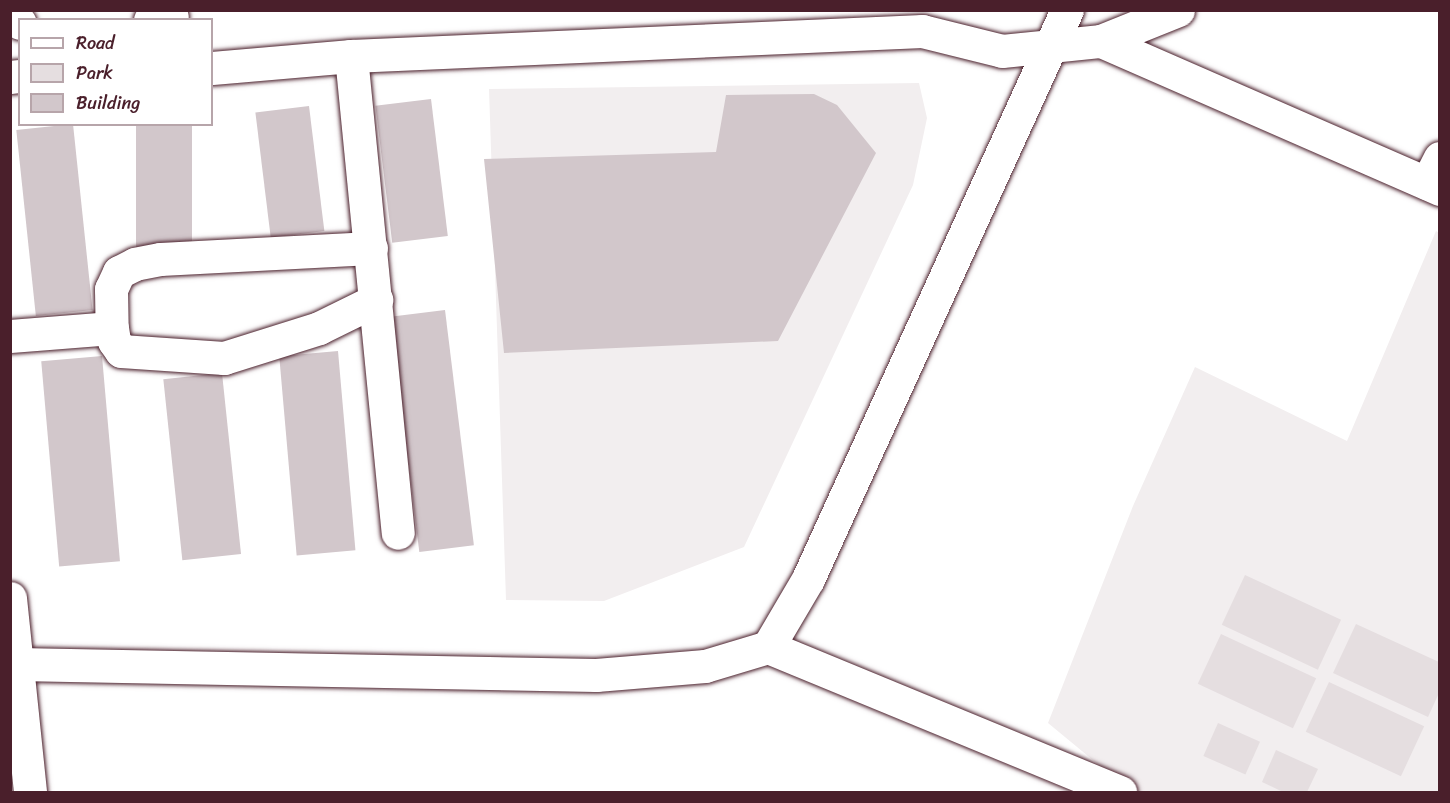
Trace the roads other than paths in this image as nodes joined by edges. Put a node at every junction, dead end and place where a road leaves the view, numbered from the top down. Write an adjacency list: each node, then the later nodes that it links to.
1 (1067, 10): 4 (street)
2 (1178, 10): 3 (street)
3 (1101, 41): 4 (street); 7 (street)
4 (1048, 49): 5 (street); 14 (street)
5 (351, 56): 6 (street); 8 (street)
6 (213, 68)
7 (1436, 176)
8 (371, 248): 9 (street); 10 (street)
9 (376, 300): 10 (street); 12 (street)
10 (112, 328): 11 (street)
11 (10, 336)
12 (398, 533)
13 (10, 598): 15 (street)
14 (768, 647): 15 (street); 17 (street)
15 (13, 664): 16 (street)
16 (30, 792)
17 (1120, 792)

